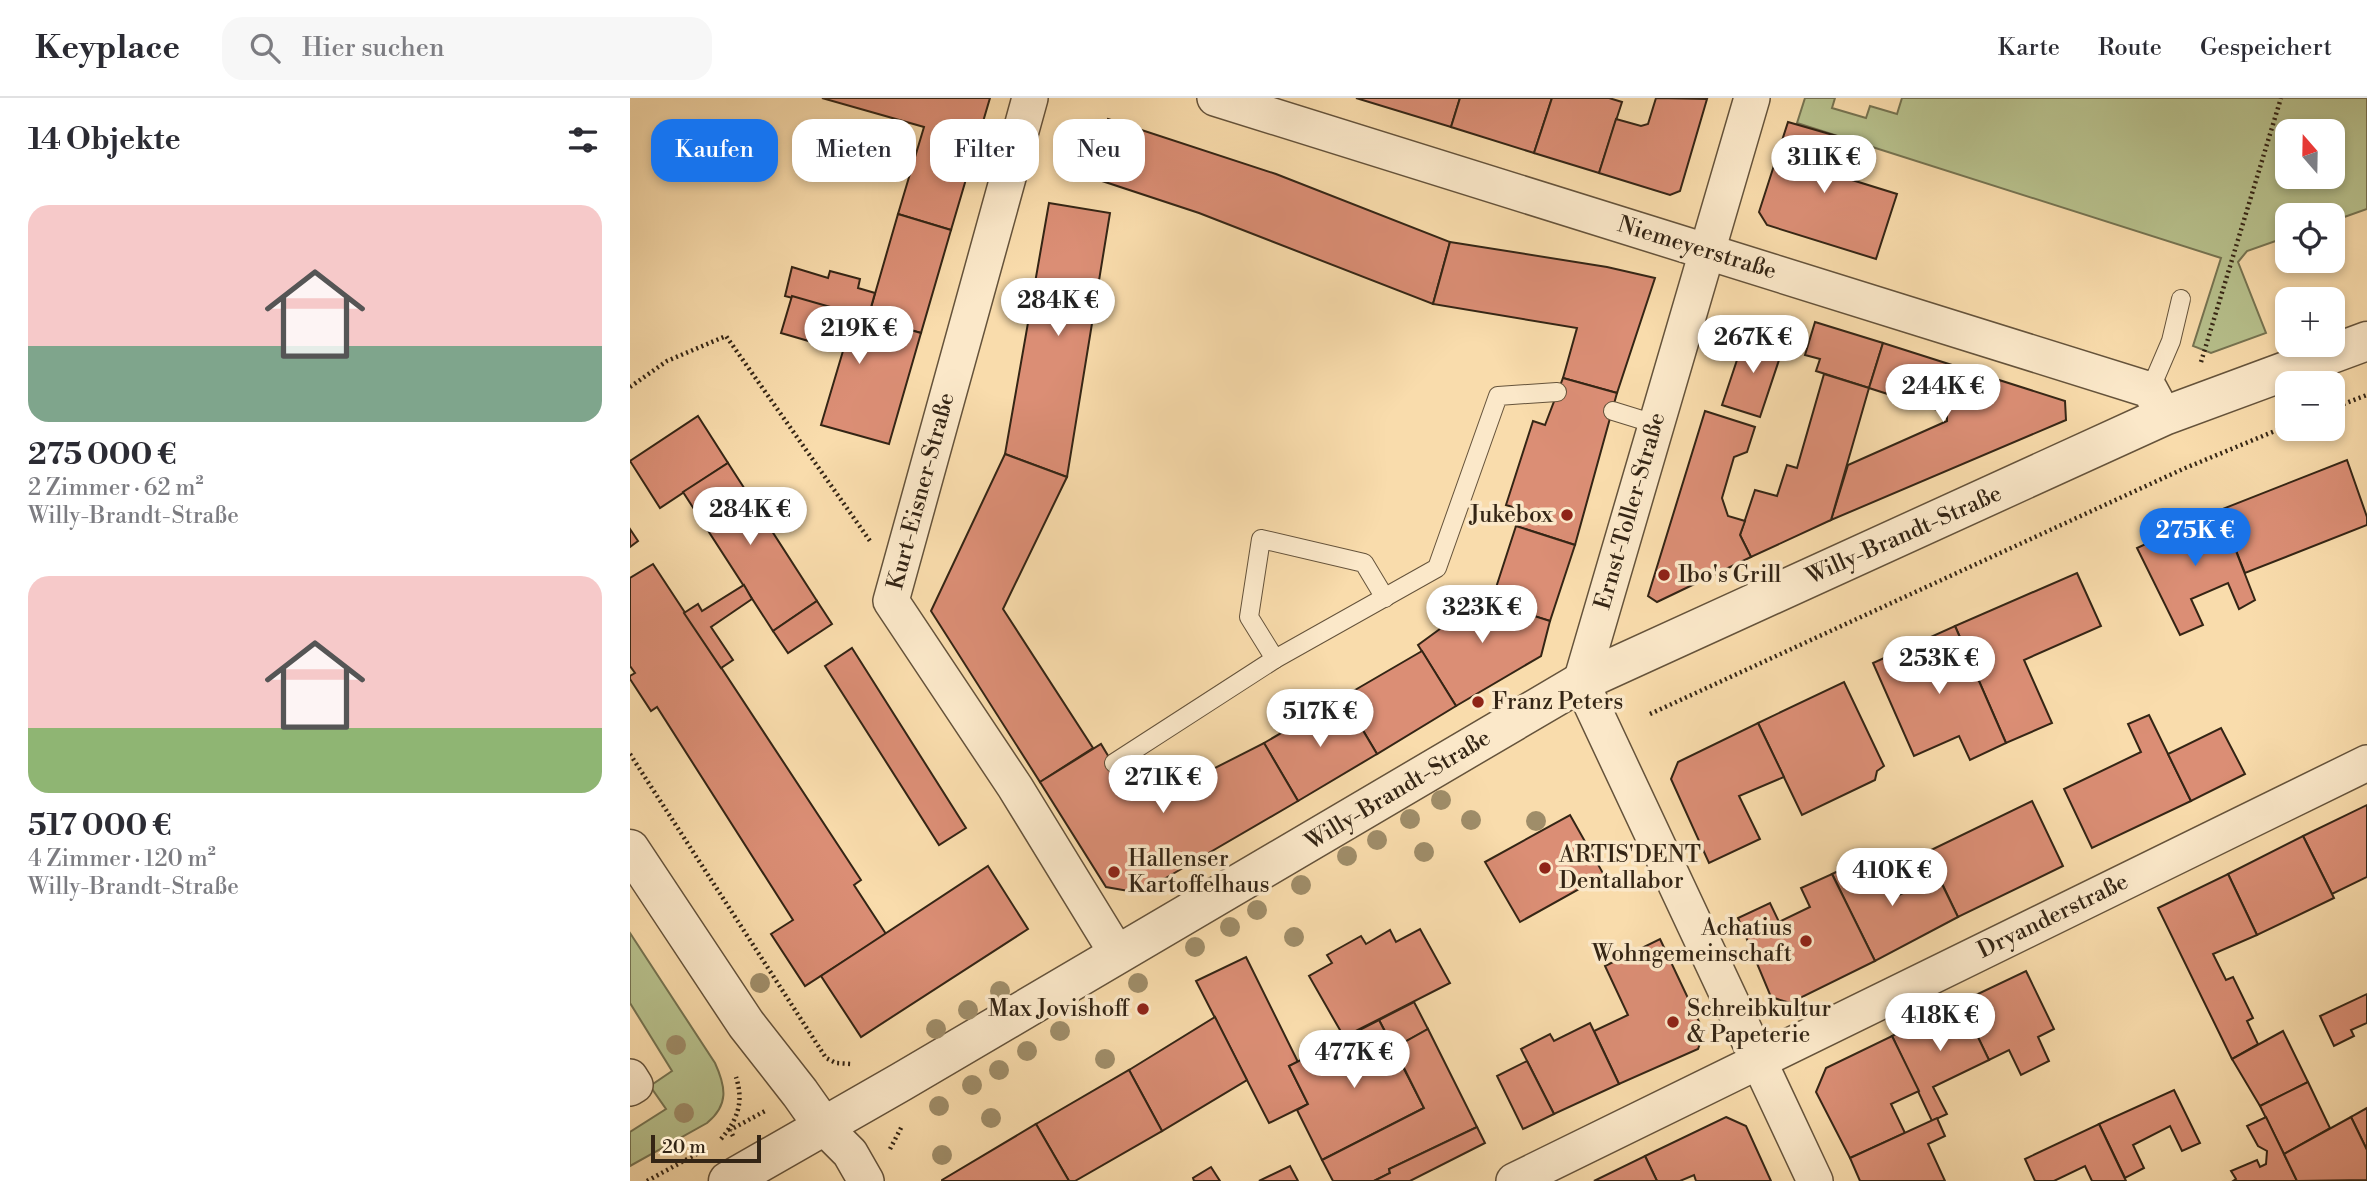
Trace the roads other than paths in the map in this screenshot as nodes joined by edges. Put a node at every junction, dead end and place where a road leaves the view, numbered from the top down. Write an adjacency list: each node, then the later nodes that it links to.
1 (1030, 98): 17 (street, Kurt-Eisner-Straße)
2 (1215, 98): 4 (street, Niemeyerstraße)
3 (1752, 98): 4 (street, Ernst-Toller-Straße)
4 (1706, 251): 8 (street, Niemeyerstraße); 10 (street, Ernst-Toller-Straße)
5 (2181, 299): 8 (lane)
6 (2367, 341): 8 (street, Willy-Brandt-Straße)
7 (1557, 392): 11 (lane)
8 (2157, 403): 13 (street, Willy-Brandt-Straße)
9 (1612, 411): 10 (lane)
10 (1655, 424): 13 (street, Ernst-Toller-Straße)
11 (1385, 598): 12 (lane); 12 (lane)
12 (1275, 659): 14 (lane)
13 (1581, 682): 17 (street, Willy-Brandt-Straße); 18 (street)
14 (1114, 763)
15 (2367, 763): 18 (street, Dryanderstraße)
16 (630, 849): 21 (street)
17 (1118, 955): 21 (street, Willy-Brandt-Straße)
18 (1759, 1061): 24 (street, Dryanderstraße); 25 (street)
19 (630, 1077): 20 (street)
20 (630, 1088)
21 (824, 1127): 22 (street, Willy-Brandt-Straße); 23 (street)
22 (729, 1181)
23 (866, 1181)
24 (1514, 1181)
25 (1815, 1181)

